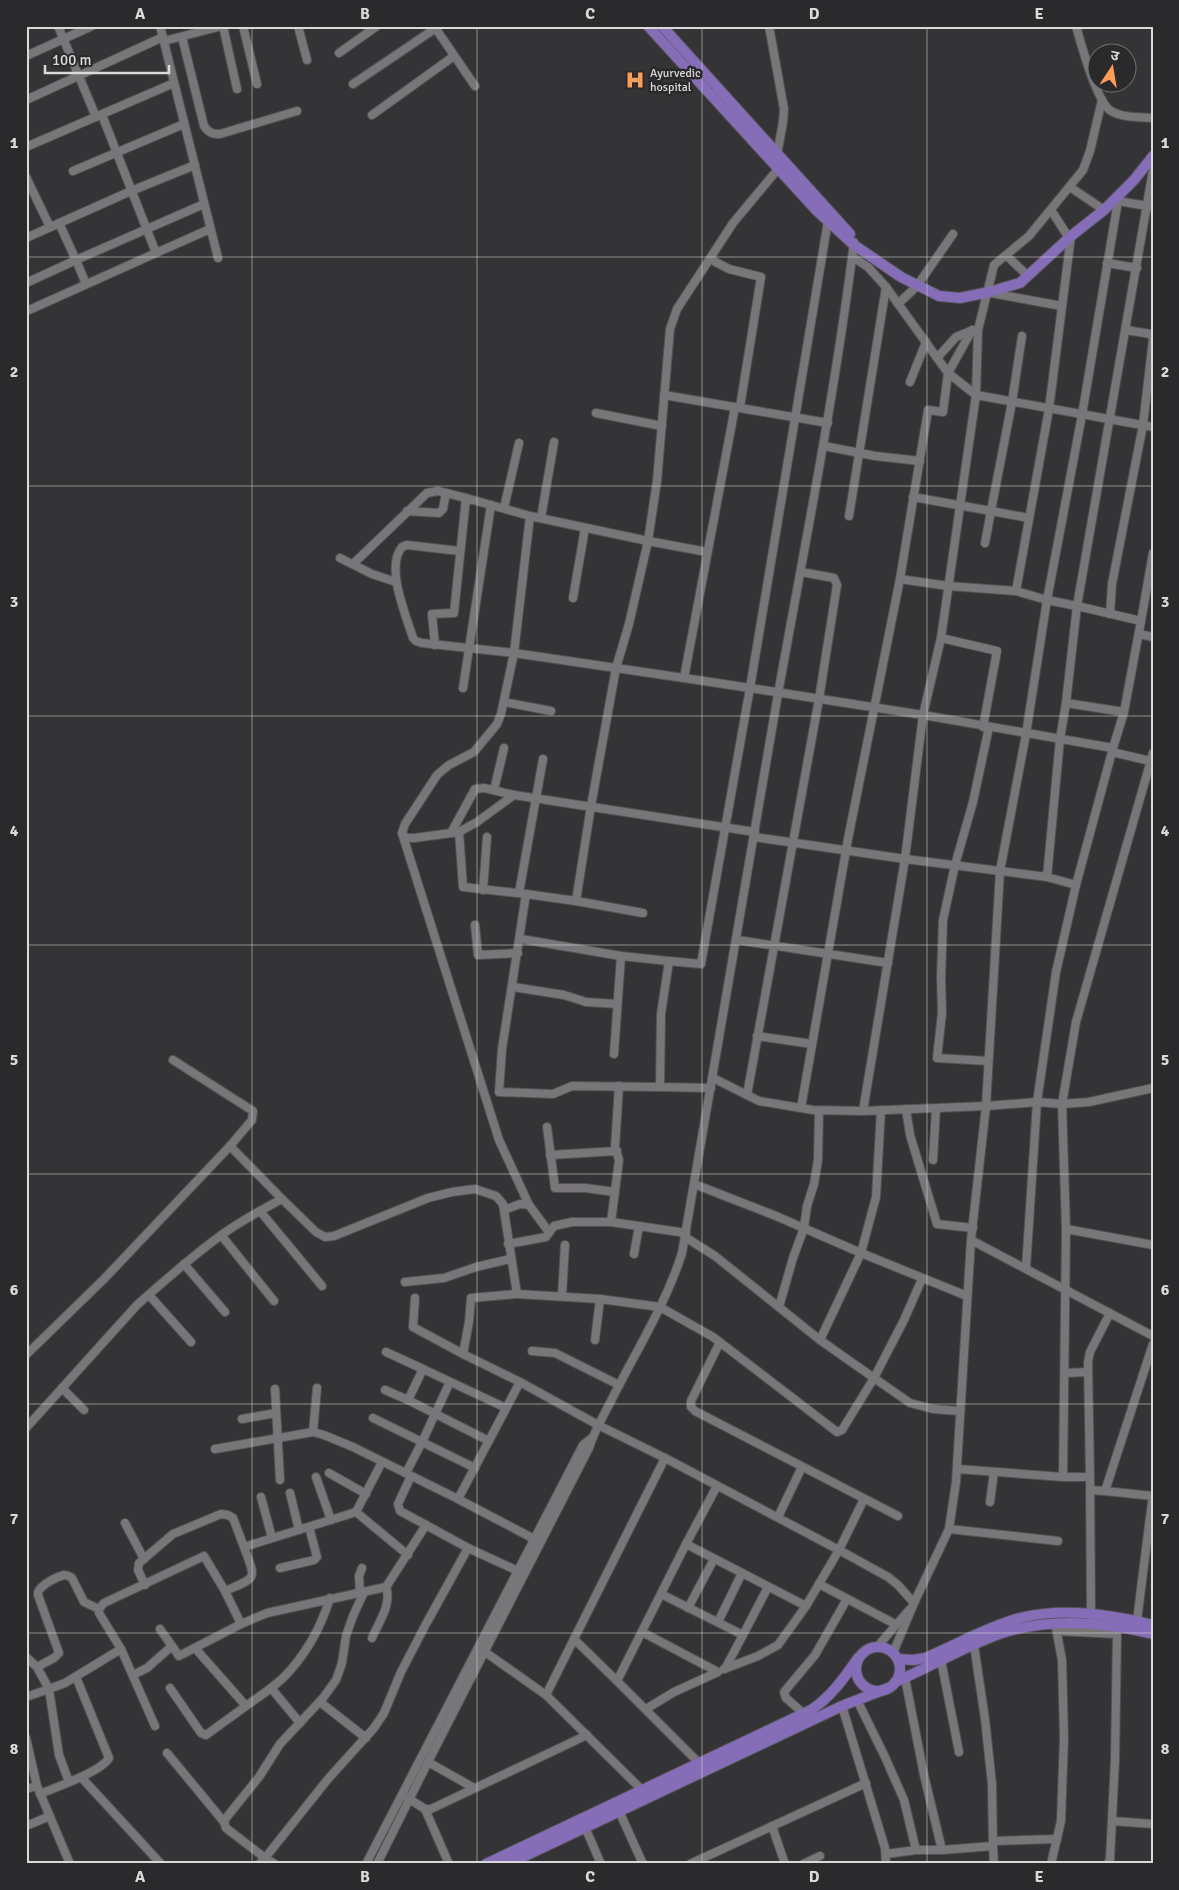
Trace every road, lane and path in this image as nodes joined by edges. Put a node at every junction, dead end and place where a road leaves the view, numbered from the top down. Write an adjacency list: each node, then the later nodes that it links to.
1 (58, 26): 14 (street)
2 (92, 26): 14 (street)
3 (160, 26): 15 (street)
4 (223, 26): 13 (street); 25 (street)
5 (244, 26): 22 (street)
6 (298, 26): 19 (street)
7 (377, 26): 16 (street)
8 (648, 26): 38 (main road)
9 (662, 26): 35 (main road)
10 (769, 26): 35 (street)
11 (1076, 26): 27 (street)
12 (435, 27): 18 (street); 23 (street)
13 (182, 37): 15 (street); 28 (street)
14 (64, 39): 17 (street); 20 (street)
15 (164, 39): 20 (street); 21 (street)
16 (340, 53)
17 (26, 56)
18 (454, 56): 24 (street); 29 (street)
19 (307, 60)
20 (79, 75): 26 (street); 30 (street)
21 (174, 83): 30 (street); 32 (street)
22 (257, 84)
23 (354, 84)
24 (475, 86)
25 (237, 88)
26 (26, 100)
27 (1102, 100): 31 (street); 42 (street)
28 (297, 111)
29 (372, 115)
30 (99, 116): 33 (street); 34 (street)
31 (1153, 118)
32 (184, 124): 34 (street); 37 (street)
33 (26, 147)
34 (116, 152): 40 (street); 44 (street)
35 (777, 155): 58 (main road)
36 (1153, 156): 45 (main road)
37 (195, 165): 44 (street); 46 (street)
38 (778, 168): 50 (main road); 63 (street)
39 (1153, 170): 47 (street)
40 (73, 171)
41 (26, 177): 43 (street)
42 (1070, 188): 48 (street); 49 (street)
43 (29, 190): 52 (street)
44 (131, 191): 51 (street); 53 (street)
45 (1117, 200): 47 (street); 49 (main road); 65 (street)
46 (204, 204): 53 (street); 54 (street)
47 (1149, 207): 66 (street)
48 (1051, 210): 56 (street); 60 (street)
49 (1104, 210): 56 (main road)
50 (828, 221): 58 (main road); 90 (street)
51 (59, 223): 52 (street); 64 (street)
52 (50, 227): 57 (street)
53 (146, 228): 59 (street); 64 (street)
54 (210, 229): 59 (street); 62 (street)
55 (953, 234): 70 (street)
56 (1070, 237): 67 (main road); 74 (street)
57 (26, 238)
58 (857, 245): 61 (street); 70 (main road)
59 (156, 253): 69 (street)
60 (1007, 256): 67 (street); 72 (street)
61 (853, 257): 71 (street); 92 (street)
62 (218, 258)
63 (710, 259): 83 (street); 86 (street)
64 (76, 260): 68 (street); 69 (street)
65 (1107, 263): 66 (street); 89 (street)
66 (1137, 268): 77 (street)
67 (1028, 276): 72 (main road)
68 (26, 283)
69 (86, 284): 75 (street)
70 (917, 286): 72 (main road); 73 (street)
71 (886, 287): 73 (street); 99 (street)
72 (989, 292): 74 (street); 76 (street)
73 (898, 304): 79 (street)
74 (1062, 306): 87 (street)
75 (29, 310)
76 (975, 330): 80 (street); 81 (street); 84 (street)
77 (1126, 330): 91 (street); 93 (street)
78 (1022, 336): 85 (street)
79 (926, 342): 80 (street); 82 (street)
80 (937, 358): 81 (street)
81 (948, 374): 84 (street); 100 (street)
82 (910, 382)
83 (664, 395): 86 (street); 94 (street)
84 (976, 395): 85 (street); 105 (street)
85 (1012, 402): 87 (street); 108 (street)
86 (737, 407): 90 (street); 117 (street)
87 (1049, 409): 89 (street); 112 (street)
88 (596, 413): 94 (street)
89 (1082, 415): 91 (street); 127 (street)
90 (795, 417): 92 (street); 140 (street)
91 (1110, 420): 93 (street); 128 (street)
92 (828, 423): 98 (street)
93 (1143, 425): 95 (street); 129 (street)
94 (662, 426): 114 (street)
95 (1153, 427)
96 (554, 442): 111 (street)
97 (519, 443): 106 (street)
98 (824, 446): 99 (street); 121 (street)
99 (859, 453): 100 (street); 110 (street)
100 (920, 462): 102 (street)
101 (446, 493): 103 (street); 107 (street); 107 (street)
102 (913, 497): 105 (street); 122 (street)
103 (466, 498): 104 (street); 116 (street)
104 (491, 505): 106 (street); 135 (street)
105 (960, 506): 108 (street); 124 (street)
106 (504, 508): 109 (street)
107 (407, 511): 120 (street)
108 (991, 511): 112 (street); 115 (street)
109 (530, 516): 111 (street); 136 (street)
110 (848, 516)
111 (541, 518): 113 (street)
112 (1029, 518): 125 (street)
113 (585, 528): 114 (street); 126 (street)
114 (648, 542): 117 (street); 137 (street)
115 (985, 543)
116 (460, 551): 123 (street); 134 (street)
117 (707, 552): 138 (street)
118 (1153, 553): 130 (street)
119 (340, 558): 120 (street)
120 (353, 564): 123 (street)
121 (801, 572): 141 (street); 142 (street)
122 (900, 578): 124 (street); 145 (street)
123 (396, 582): 134 (street)
124 (948, 586): 125 (street); 133 (street)
125 (1016, 592): 127 (street)
126 (573, 598)
127 (1047, 600): 128 (street); 150 (street)
128 (1078, 606): 129 (street); 144 (street)
129 (1110, 614): 130 (street)
130 (1142, 621): 131 (street)
131 (1139, 634): 132 (street); 147 (street)
132 (1153, 636)
133 (941, 638): 148 (street); 149 (street)
134 (435, 645): 135 (street)
135 (469, 648): 136 (street); 139 (street)
136 (514, 653): 137 (street); 143 (street)
137 (616, 668): 138 (street); 159 (street)
138 (684, 678): 140 (street)
139 (463, 688)
140 (750, 688): 141 (street); 160 (street)
141 (779, 692): 142 (street); 163 (street)
142 (819, 699): 145 (street); 165 (street)
143 (504, 702): 146 (street); 161 (street)
144 (1066, 703): 147 (street); 151 (street)
145 (875, 708): 148 (street); 166 (street)
146 (551, 711)
147 (1124, 712): 153 (street)
148 (922, 715): 149 (street); 167 (street)
149 (986, 727): 150 (street); 168 (street)
150 (1026, 734): 151 (street); 169 (street)
151 (1060, 739): 153 (street); 170 (street)
152 (504, 748): 156 (street)
153 (1112, 750): 155 (street); 171 (street)
154 (543, 759): 158 (street)
155 (1151, 763): 199 (street)
156 (494, 790): 157 (street); 162 (street)
157 (514, 795): 158 (street); 162 (street)
158 (536, 797): 159 (street); 173 (street)
159 (591, 806): 160 (street); 174 (street)
160 (726, 827): 163 (street); 183 (street)
161 (402, 833): 162 (street); 215 (street)
162 (455, 833): 172 (street)
163 (755, 834): 165 (street); 178 (street)
164 (487, 837): 172 (street)
165 (792, 842): 166 (street); 179 (street)
166 (846, 850): 167 (street); 181 (street)
167 (905, 859): 168 (street); 184 (street)
168 (955, 865): 169 (street); 191 (street)
169 (1000, 871): 170 (street); 191 (street)
170 (1047, 877): 171 (street)
171 (1076, 885): 198 (street)
172 (483, 890): 173 (street)
173 (523, 894): 174 (street); 177 (street)
174 (576, 901): 175 (street)
175 (643, 913)
176 (475, 925): 180 (street)
177 (521, 939): 180 (street); 182 (street)
178 (737, 940): 179 (street); 192 (street)
179 (774, 946): 181 (street); 187 (street)
180 (518, 954): 185 (street)
181 (828, 954): 184 (street); 188 (street)
182 (621, 956): 183 (street); 186 (street)
183 (669, 961): 194 (street)
184 (888, 963): 206 (street)
185 (513, 987): 186 (street); 193 (street)
186 (617, 1004): 189 (street)
187 (757, 1036): 188 (street); 197 (street)
188 (812, 1044): 201 (street)
189 (614, 1054)
190 (172, 1060): 208 (street)
191 (988, 1061): 200 (street)
192 (713, 1078): 195 (street); 197 (street)
193 (619, 1086): 194 (street); 209 (street)
194 (660, 1087): 195 (street)
195 (711, 1088): 212 (street)
196 (1153, 1088): 199 (street)
197 (747, 1095): 201 (street)
198 (1037, 1102): 199 (street); 200 (street); 234 (street)
199 (1062, 1104): 222 (street)
200 (986, 1106): 202 (street); 221 (street)
201 (800, 1108): 205 (street)
202 (936, 1108): 203 (street); 211 (street)
203 (906, 1109): 204 (street); 221 (street)
204 (881, 1110): 206 (street); 230 (street)
205 (819, 1111): 206 (street); 220 (street)
206 (863, 1111)
207 (546, 1128): 210 (street)
208 (230, 1146): 214 (street); 259 (street)
209 (617, 1152): 210 (street); 213 (street)
210 (550, 1155): 213 (street)
211 (933, 1160)
212 (694, 1184): 220 (street); 225 (street)
213 (615, 1192): 218 (street)
214 (282, 1199): 216 (street); 217 (street)
215 (529, 1205): 216 (street); 223 (street)
216 (504, 1210): 227 (street)
217 (260, 1211): 224 (street); 237 (street)
218 (611, 1222): 219 (street); 223 (street)
219 (639, 1226): 225 (street); 231 (street)
220 (804, 1228): 230 (street); 247 (street)
221 (973, 1228): 226 (street)
222 (1066, 1229): 229 (street); 238 (street)
223 (549, 1232): 227 (street)
224 (221, 1235): 233 (street); 245 (street)
225 (685, 1235): 246 (street); 247 (street)
226 (971, 1240): 234 (street); 242 (street)
227 (508, 1244): 232 (street)
228 (565, 1245): 241 (street)
229 (1153, 1245)
230 (861, 1253): 235 (street); 252 (street)
231 (634, 1254)
232 (510, 1259): 236 (street); 239 (street)
233 (184, 1264): 240 (street); 248 (street)
234 (1026, 1268): 238 (street)
235 (922, 1279): 242 (street); 263 (street)
236 (405, 1282)
237 (322, 1286)
238 (1066, 1290): 249 (street); 262 (street)
239 (516, 1294): 241 (street); 258 (street)
240 (149, 1295): 253 (street); 267 (street)
241 (562, 1296): 244 (street)
242 (967, 1296): 274 (street)
243 (415, 1298): 258 (street)
244 (600, 1299): 246 (street); 251 (street)
245 (274, 1301)
246 (660, 1307): 254 (street); 266 (street)
247 (779, 1307): 252 (street)
248 (225, 1312)
249 (1110, 1313): 250 (street); 261 (street)
250 (1153, 1336)
251 (596, 1340)
252 (820, 1340): 263 (street)
253 (191, 1342)
254 (720, 1342): 263 (street); 288 (street)
255 (1153, 1344): 300 (street)
256 (532, 1351): 266 (street)
257 (386, 1352): 260 (street)
258 (463, 1354): 265 (street)
259 (26, 1355)
260 (423, 1369): 264 (street); 271 (street)
261 (1088, 1372): 262 (street); 296 (street)
262 (1065, 1373): 295 (street)
263 (874, 1378): 274 (street)
264 (450, 1382): 272 (street); 276 (street)
265 (520, 1382): 272 (street); 279 (street)
266 (619, 1385): 279 (street)
267 (62, 1388): 273 (street); 280 (street)
268 (317, 1388): 281 (street)
269 (275, 1389): 275 (street)
270 (385, 1390): 271 (street)
271 (408, 1400): 276 (street)
272 (506, 1408): 283 (street)
273 (84, 1410)
274 (960, 1411): 290 (street)
275 (276, 1413): 278 (street); 282 (street)
276 (436, 1414): 283 (street); 284 (street)
277 (373, 1418): 284 (street)
278 (242, 1419)
279 (598, 1426): 286 (street); 319 (street)
280 (26, 1428)
281 (313, 1432): 282 (street); 287 (street)
282 (278, 1437): 285 (street); 297 (street)
283 (489, 1441): 289 (street)
284 (422, 1442): 289 (street); 293 (street)
285 (215, 1449)
286 (665, 1458): 298 (street); 358 (street)
287 (382, 1462): 293 (street); 302 (street)
288 (802, 1467): 306 (street); 310 (street)
289 (475, 1468): 305 (street)
290 (957, 1469): 291 (street); 316 (street)
291 (994, 1472): 295 (street); 307 (street)
292 (328, 1474): 302 (street)
293 (408, 1475): 305 (street); 313 (street)
294 (316, 1477): 311 (street)
295 (1063, 1477): 296 (street)
296 (1090, 1477): 299 (street)
297 (280, 1480)
298 (717, 1486): 310 (street); 321 (street)
299 (1090, 1490): 300 (street); 345 (street)
300 (1105, 1491): 303 (street)
301 (290, 1492): 317 (street)
302 (366, 1494): 308 (street)
303 (1153, 1496): 314 (street)
304 (261, 1497): 318 (street)
305 (458, 1499): 319 (street)
306 (864, 1499): 309 (street); 324 (street)
307 (990, 1502)
308 (356, 1512): 311 (street); 325 (street)
309 (898, 1516)
310 (778, 1517): 324 (street)
311 (331, 1520): 315 (street)
312 (125, 1523): 326 (street)
313 (426, 1525): 323 (street); 325 (street)
314 (1151, 1526): 346 (street)
315 (309, 1527): 317 (street); 328 (street)
316 (949, 1529): 320 (street); 341 (street)
317 (300, 1530): 318 (street)
318 (272, 1538): 322 (street)
319 (538, 1540): 330 (street); 364 (street)
320 (1058, 1541)
321 (686, 1544): 327 (street); 338 (street)
322 (244, 1546): 326 (street); 336 (street)
323 (468, 1548): 330 (street); 390 (street)
324 (839, 1550): 333 (street); 341 (street)
325 (408, 1554): 334 (street)
326 (144, 1559): 332 (street)
327 (714, 1559): 331 (street); 343 (street)
328 (280, 1568)
329 (362, 1568): 337 (street)
330 (518, 1571): 403 (street)
331 (742, 1573): 335 (street); 347 (street)
332 (145, 1584): 336 (street); 344 (street)
333 (819, 1584): 340 (street); 342 (street)
334 (386, 1587): 337 (street); 357 (street)
335 (768, 1587): 342 (street); 356 (street)
336 (225, 1590): 349 (street)
337 (362, 1593): 339 (street); 381 (street)
338 (661, 1594): 343 (street); 354 (street)
339 (330, 1598): 349 (street); 376 (street)
340 (847, 1599): 350 (street); 385 (street)
341 (914, 1604): 350 (street); 365 (street)
342 (806, 1606): 370 (street)
343 (688, 1608): 347 (street)
344 (99, 1609): 363 (street); 369 (street)
345 (1091, 1614): 348 (main road); 351 (main road)
346 (1137, 1621): 351 (main road); 352 (main road)
347 (718, 1622): 356 (street)
348 (1054, 1623): 351 (main road); 359 (main road); 365 (main road); 413 (street)
349 (241, 1624): 362 (street)
350 (895, 1624): 361 (street)
351 (1117, 1625): 355 (main road); 407 (street)
352 (1153, 1625)
353 (160, 1629): 360 (street)
354 (642, 1632): 370 (street); 373 (street)
355 (1153, 1634)
356 (743, 1635): 370 (street)
357 (372, 1638)
358 (574, 1639): 373 (street); 378 (street)
359 (974, 1645): 368 (main road); 414 (street)
360 (172, 1646): 362 (street); 371 (street)
361 (876, 1647): 365 (main road); 367 (main road)
362 (195, 1648): 382 (street)
363 (121, 1649): 371 (street); 372 (street)
364 (485, 1652): 378 (street); 393 (street)
365 (896, 1656): 374 (main road)
366 (26, 1657): 369 (street)
367 (858, 1658): 374 (main road); 385 (main road)
368 (941, 1660): 374 (main road); 391 (street)
369 (37, 1667): 377 (street)
370 (722, 1670): 384 (street)
371 (133, 1675): 387 (street)
372 (76, 1676): 377 (street); 395 (street)
373 (617, 1681): 384 (street)
374 (896, 1683): 380 (main road); 416 (street)
375 (170, 1688): 382 (street)
376 (271, 1688): 382 (street); 386 (street)
377 (49, 1689): 379 (street); 396 (street)
378 (546, 1695): 388 (street)
379 (26, 1697)
380 (857, 1700): 383 (main road); 415 (street)
381 (320, 1702): 386 (street); 390 (street)
382 (246, 1706)
383 (842, 1706): 394 (main road); 397 (street)
384 (646, 1709): 394 (street)
385 (803, 1714): 394 (main road)
386 (300, 1723): 408 (street)
387 (155, 1726)
388 (587, 1734): 399 (street); 401 (street)
389 (26, 1738): 398 (street)
390 (366, 1738): 420 (street)
391 (959, 1752)
392 (167, 1753): 408 (street)
393 (428, 1762): 399 (street); 403 (street)
394 (702, 1766): 401 (main road); 405 (main road)
395 (80, 1777): 396 (street); 422 (street)
396 (69, 1782): 402 (street)
397 (866, 1783): 411 (street); 417 (street)
398 (37, 1786): 400 (street); 402 (street)
399 (474, 1788): 404 (street)
400 (26, 1789)
401 (642, 1790): 419 (main road)
402 (40, 1794): 406 (street)
403 (406, 1797): 404 (street); 425 (street); 426 (street)
404 (425, 1808): 427 (street)
405 (619, 1811): 412 (main road); 431 (street)
406 (50, 1816): 410 (street); 421 (street)
407 (1112, 1821): 409 (street); 438 (street)
408 (224, 1822): 420 (street)
409 (1153, 1824)
410 (26, 1826)
411 (772, 1826): 432 (street); 433 (street)
412 (585, 1827): 419 (main road); 430 (street)
413 (1056, 1840): 414 (street); 437 (street)
414 (993, 1843): 416 (street); 436 (street)
415 (916, 1850): 416 (street); 417 (street)
416 (942, 1850)
417 (886, 1854): 435 (street)
418 (820, 1856): 434 (street)
419 (521, 1857): 428 (main road); 429 (main road)
420 (265, 1858): 423 (street); 424 (street)
421 (70, 1864)
422 (161, 1864)
423 (259, 1864)
424 (275, 1864)
425 (366, 1864)
426 (377, 1864)
427 (449, 1864)
428 (486, 1864)
429 (508, 1864)
430 (601, 1864)
431 (643, 1864)
432 (690, 1864)
433 (785, 1864)
434 (803, 1864)
435 (886, 1864)
436 (994, 1864)
437 (1051, 1864)
438 (1108, 1864)

